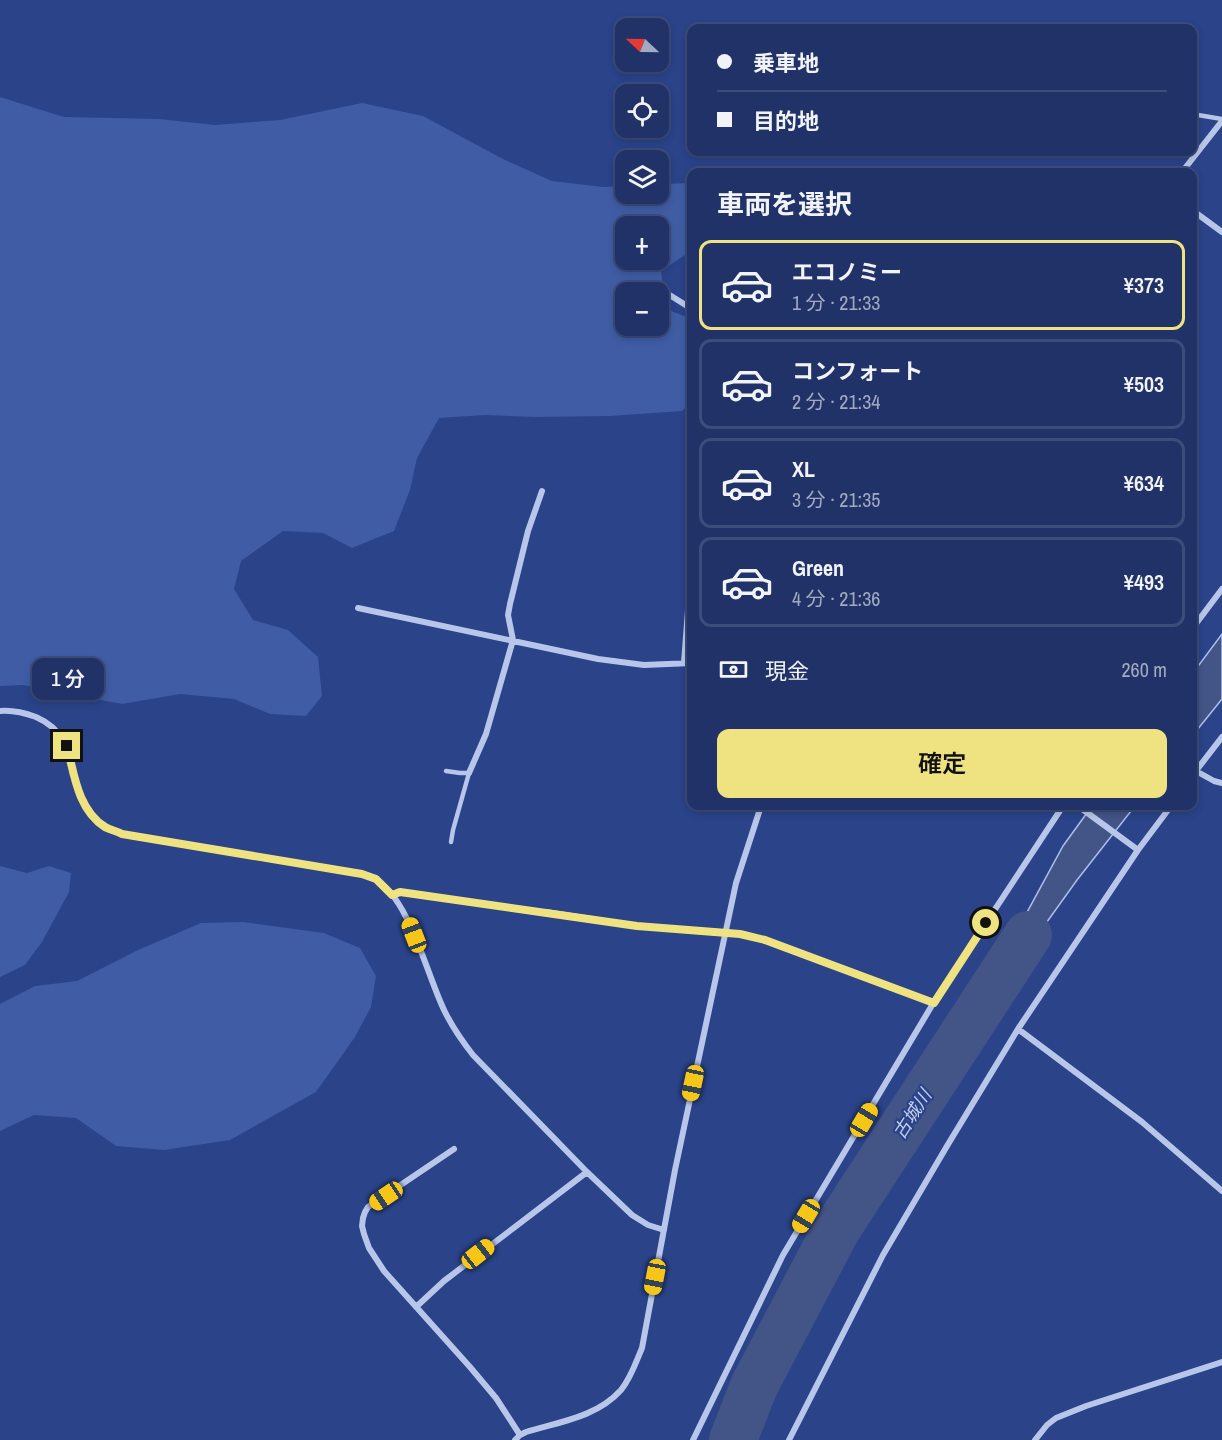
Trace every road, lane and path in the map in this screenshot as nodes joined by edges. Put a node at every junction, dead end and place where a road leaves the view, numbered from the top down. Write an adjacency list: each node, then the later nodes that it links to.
1 (1197, 115): 2 (lane)
2 (1222, 120): 3 (street)
3 (1197, 152)
4 (1194, 156): 5 (street)
5 (1185, 168)
6 (1197, 214): 7 (street)
7 (1222, 232)
8 (669, 295): 9 (street)
9 (687, 306)
10 (542, 491): 14 (street)
11 (1222, 589): 13 (street)
12 (358, 608): 14 (street)
13 (1197, 622)
14 (513, 640): 15 (street); 20 (street)
15 (687, 663)
16 (0, 711): 29 (street)
17 (1222, 737): 18 (street)
18 (1197, 770)
19 (446, 771): 20 (lane)
20 (469, 773): 27 (lane)
21 (1197, 775): 22 (street)
22 (1222, 783)
23 (760, 810): 31 (street)
24 (1060, 810): 32 (street)
25 (1083, 810): 28 (street)
26 (1168, 810): 28 (street)
27 (451, 842)
28 (1138, 850): 33 (street)
29 (392, 895): 30 (lane); 35 (street)
30 (546, 912): 31 (street)
31 (725, 933): 32 (street); 37 (street)
32 (934, 1003): 42 (street)
33 (1018, 1029): 36 (street); 41 (street)
34 (454, 1149): 38 (street)
35 (587, 1172): 37 (street); 38 (street)
36 (1221, 1187)
37 (664, 1230): 40 (street)
38 (416, 1307): 40 (street)
39 (1222, 1362): 43 (street)
40 (518, 1437)
41 (790, 1439)
42 (693, 1440)
43 (1035, 1440)

